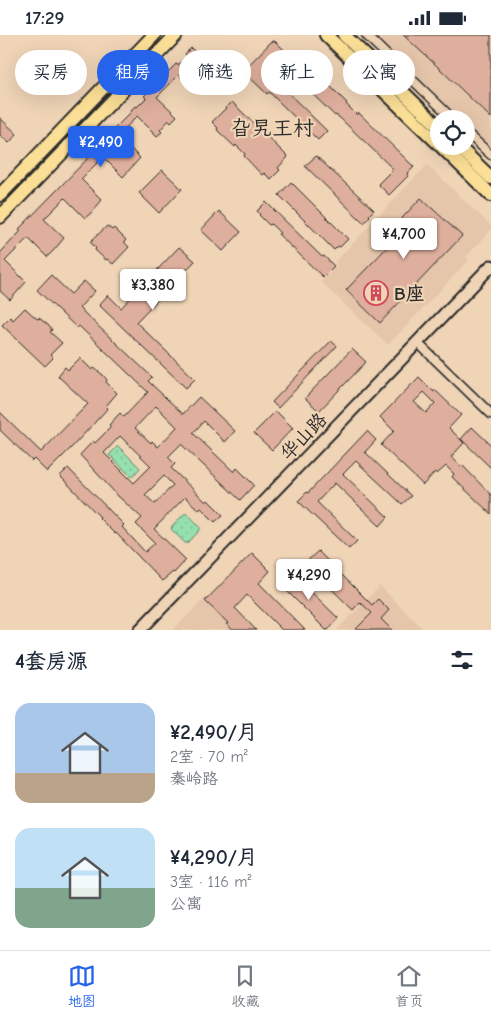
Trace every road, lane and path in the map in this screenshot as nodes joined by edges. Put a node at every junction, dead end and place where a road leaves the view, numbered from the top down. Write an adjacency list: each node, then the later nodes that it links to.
1 (154, 35): 14 (main road)
2 (176, 35): 16 (main road)
3 (326, 35): 8 (main road)
4 (344, 35): 7 (main road)
5 (366, 35): 6 (street)
6 (444, 110)
7 (430, 118)
8 (430, 135)
9 (475, 140): 12 (street)
10 (450, 155): 15 (main road)
11 (467, 155): 13 (main road)
12 (491, 155)
13 (491, 178)
14 (0, 195)
15 (491, 195)
16 (0, 217)
17 (491, 266): 21 (street, 华山路)
18 (491, 277): 19 (street, 华山路)
19 (423, 348): 20 (street); 22 (street, 华山路)
20 (491, 414)
21 (140, 630)
22 (150, 630)

